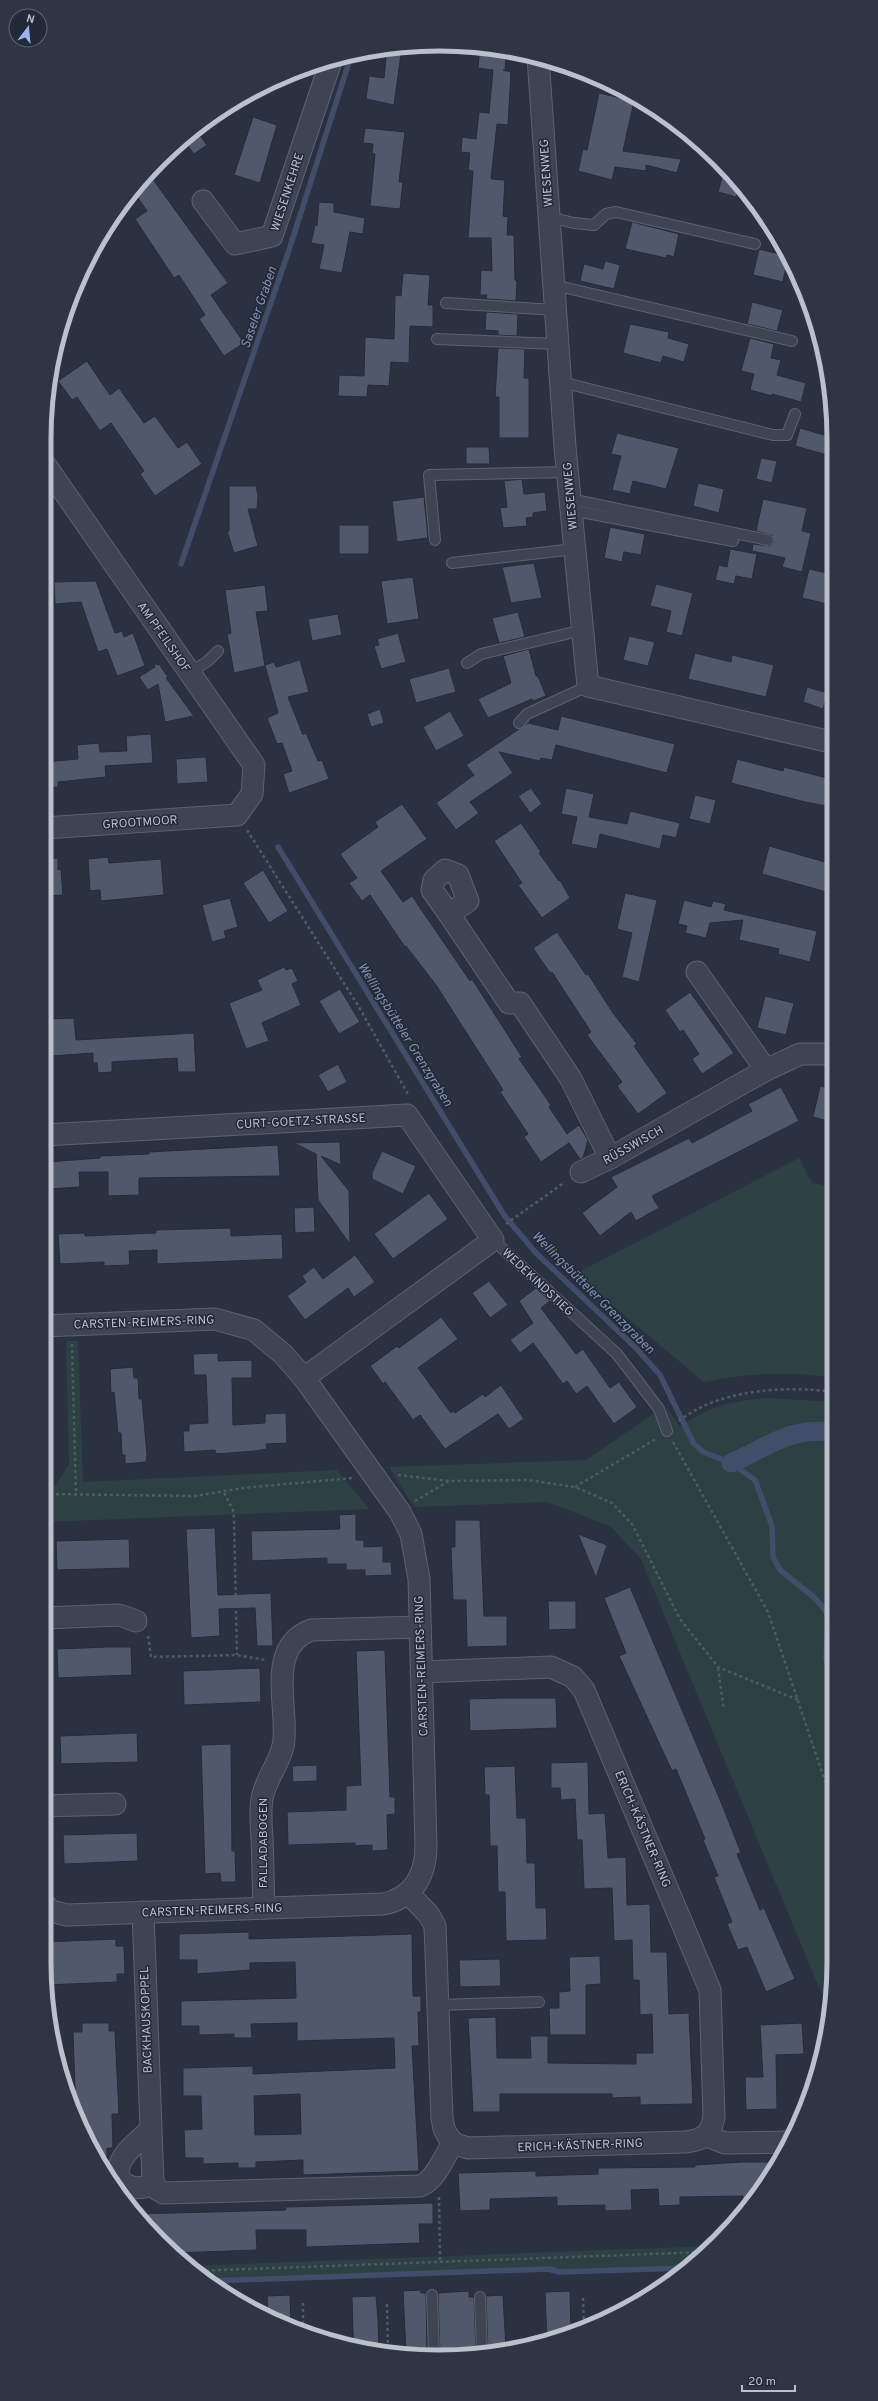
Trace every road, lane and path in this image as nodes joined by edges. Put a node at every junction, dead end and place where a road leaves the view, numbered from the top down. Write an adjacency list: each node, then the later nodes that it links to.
1 (538, 64): 4 (street, WIESENWEG)
2 (329, 67): 3 (street, WIESENKEHRE)
3 (203, 201)
4 (549, 217): 5 (lane); 6 (street, WIESENWEG)
5 (755, 244)
6 (554, 285): 8 (street, WIESENWEG); 10 (lane)
7 (446, 303): 8 (lane)
8 (556, 310): 11 (street, WIESENWEG)
9 (437, 339): 11 (lane)
10 (792, 341)
11 (558, 344): 12 (street, WIESENWEG)
12 (561, 382): 13 (lane); 14 (street, WIESENWEG)
13 (794, 414)
14 (568, 472): 16 (street, WIESENWEG); 17 (lane)
15 (51, 474): 25 (street, AM PFEILSHOF)
16 (571, 505): 18 (lane); 19 (lane); 20 (street, WIESENWEG)
17 (435, 540)
18 (768, 540)
19 (733, 542)
20 (575, 549): 21 (lane); 22 (street, WIESENWEG)
21 (452, 563)
22 (583, 630): 24 (lane); 26 (street, WIESENWEG)
23 (218, 651): 25 (lane)
24 (467, 664)
25 (189, 673): 29 (street, AM PFEILSHOF)
26 (588, 686): 27 (lane); 28 (street)
27 (519, 723)
28 (827, 741)
29 (237, 815): 30 (street, GROOTMOOR); 35 (path)
30 (51, 828)
31 (449, 914): 37 (street)
32 (697, 972): 34 (street)
33 (827, 1054): 34 (street, RÜSSWISCH)
34 (766, 1070): 37 (street, RÜSSWISCH)
35 (407, 1115): 36 (street, CURT-GOETZ-STRASSE); 39 (street)
36 (51, 1136)
37 (610, 1158): 38 (street, RÜSSWISCH)
38 (581, 1172): 39 (path)
39 (498, 1233): 42 (street, WEDEKINDSTIEG); 45 (lane, WEDEKINDSTIEG)
40 (71, 1325): 41 (street, CARSTEN-REIMERS-RING); 42 (street, CARSTEN-REIMERS-RING); 51 (path)
41 (51, 1326)
42 (304, 1378): 46 (street, CARSTEN-REIMERS-RING)
43 (827, 1391): 44 (path)
44 (693, 1410)
45 (667, 1431): 48 (path); 60 (path)
46 (372, 1473): 47 (path); 49 (path); 52 (street, CARSTEN-REIMERS-RING)
47 (449, 1481): 48 (path); 52 (path)
48 (575, 1487): 58 (path)
49 (224, 1493): 51 (path); 56 (path)
50 (51, 1494): 51 (path)
51 (76, 1494)
52 (400, 1512): 55 (street, CARSTEN-REIMERS-RING)
53 (51, 1618): 54 (street)
54 (136, 1621): 56 (path)
55 (420, 1627): 57 (street, FALLADABOGEN); 59 (street, CARSTEN-REIMERS-RING)
56 (237, 1655): 57 (path)
57 (284, 1662): 66 (street, FALLADABOGEN)
58 (718, 1667): 60 (path); 61 (path)
59 (421, 1672): 65 (street, CARSTEN-REIMERS-RING); 72 (street, ERICH-KÄSTNER-RING)
60 (798, 1700): 62 (path)
61 (724, 1710)
62 (827, 1787)
63 (115, 1804): 64 (street)
64 (51, 1806)
65 (409, 1894): 66 (street, CARSTEN-REIMERS-RING); 70 (street)
66 (264, 1908): 68 (street, CARSTEN-REIMERS-RING)
67 (51, 1911): 68 (street, CARSTEN-REIMERS-RING)
68 (143, 1912): 71 (street, BACKHAUSKOPPEL)
69 (539, 2002): 70 (lane)
70 (438, 2005): 73 (street)
71 (151, 2129): 76 (street, BACKHAUSKOPPEL); 76 (street)
72 (707, 2136): 73 (street, ERICH-KÄSTNER-RING); 74 (street)
73 (453, 2142): 75 (street)
74 (783, 2142)
75 (432, 2176): 76 (street); 78 (path)
76 (153, 2183)
77 (697, 2252): 78 (path)
78 (440, 2262): 79 (path)
79 (204, 2271)
80 (432, 2295): 89 (lane)
81 (480, 2297): 88 (lane)
82 (583, 2298): 85 (path)
83 (303, 2303): 86 (path)
84 (387, 2304): 87 (path)
85 (584, 2321)
86 (303, 2325)
87 (388, 2347)
88 (482, 2348)
89 (434, 2350)

